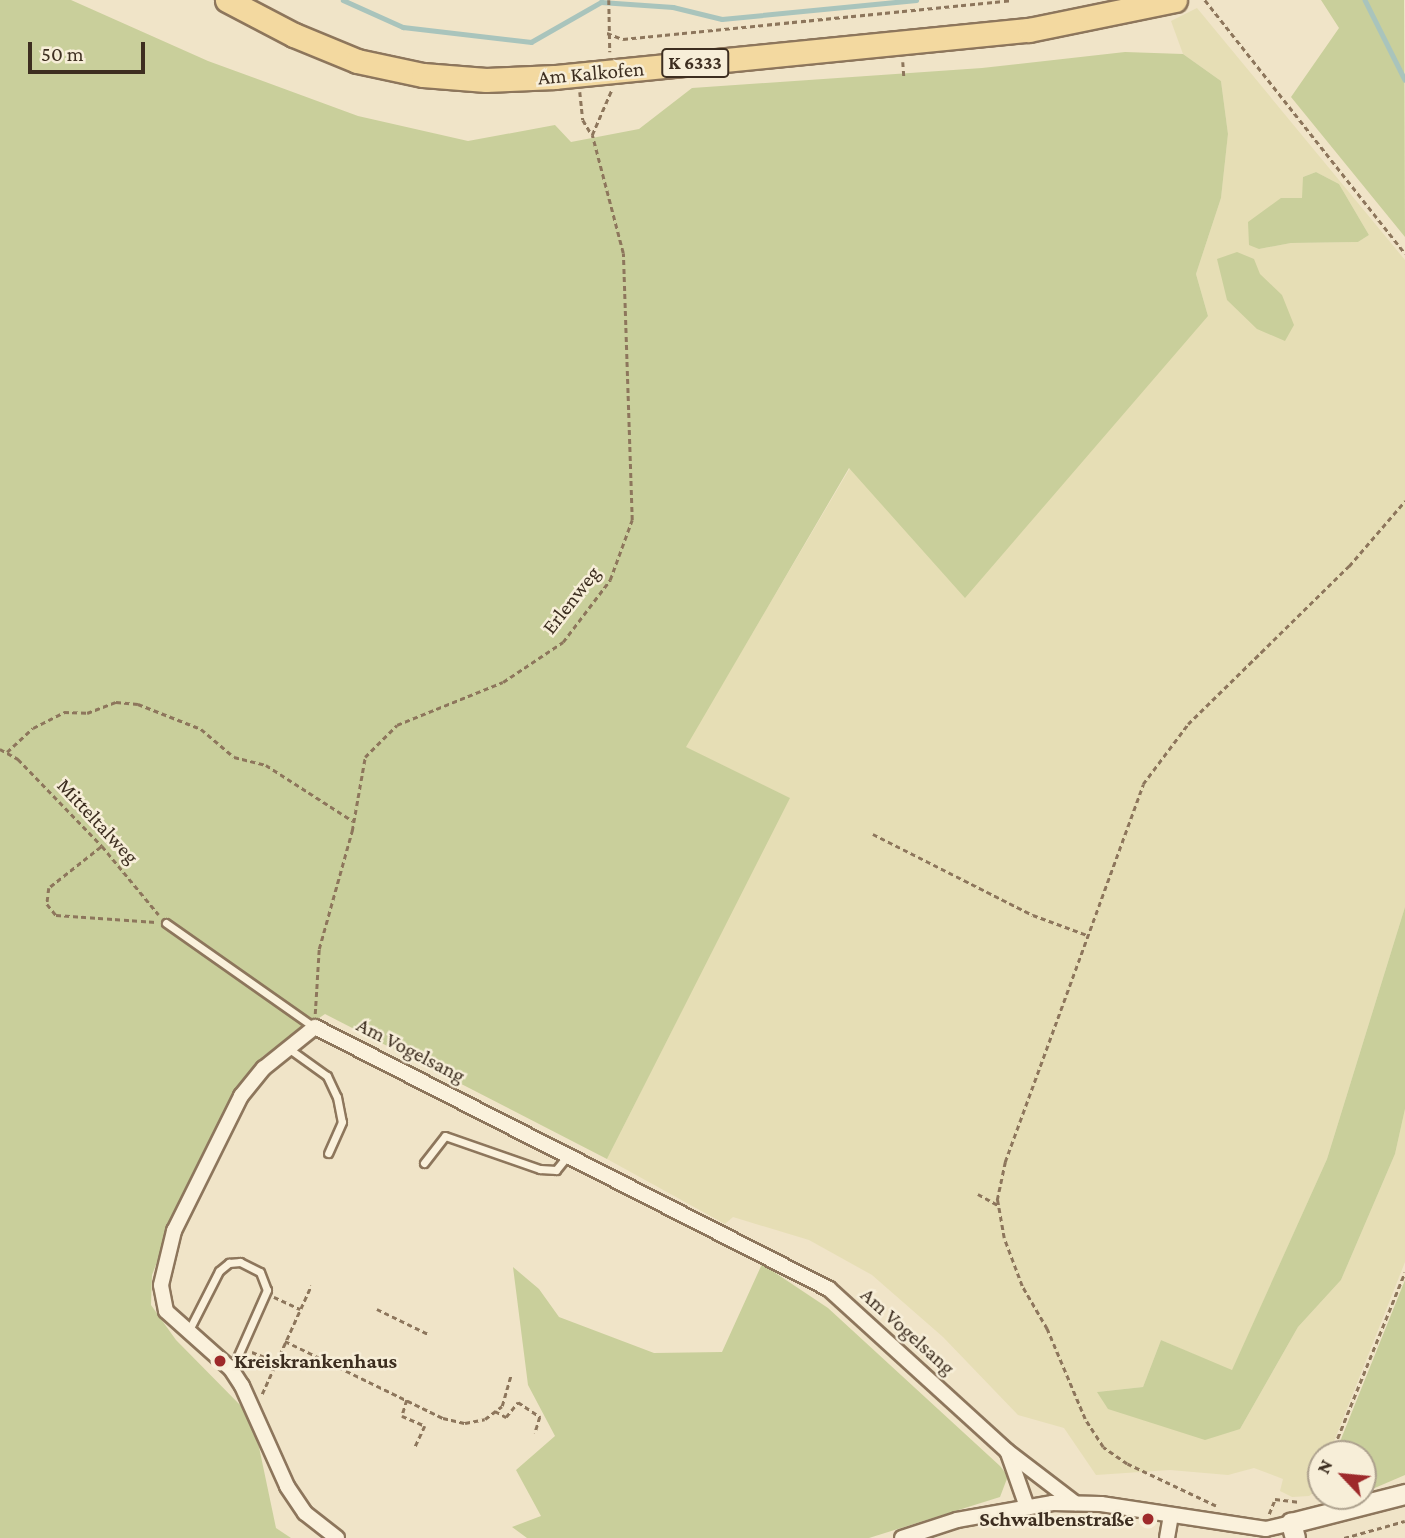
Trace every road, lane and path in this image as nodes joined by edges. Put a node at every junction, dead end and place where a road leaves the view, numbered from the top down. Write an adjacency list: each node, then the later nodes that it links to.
1 (227, 0): 8 (main road, Am Kalkofen / K 6333)
2 (609, 0): 6 (path)
3 (1011, 0): 6 (path)
4 (1175, 0): 8 (main road, Am Kalkofen / K 6333)
5 (1205, 0): 11 (path)
6 (607, 33): 7 (path)
7 (611, 59)
8 (582, 75): 10 (path, Erlenweg)
9 (612, 86): 10 (path)
10 (592, 135): 15 (path, Erlenweg)
11 (1405, 253)
12 (1405, 501): 19 (path)
13 (0, 749): 14 (path, Mitteltalweg)
14 (7, 752): 15 (path); 17 (path, Mitteltalweg)
15 (353, 821): 20 (path, Erlenweg)
16 (873, 834): 19 (path)
17 (102, 846): 18 (path, Mitteltalweg); 18 (path)
18 (166, 923): 20 (lane)
19 (1087, 935): 26 (path)
20 (315, 1027): 21 (street); 23 (street, Am Vogelsang)
21 (288, 1047): 22 (lane); 32 (street)
22 (328, 1153)
23 (569, 1155): 24 (lane); 45 (street, Am Vogelsang)
24 (424, 1163)
25 (978, 1194): 26 (path)
26 (998, 1205): 51 (path)
27 (1405, 1272): 43 (path)
28 (311, 1286): 30 (path)
29 (266, 1293): 30 (path); 32 (lane); 35 (lane)
30 (300, 1309): 34 (path)
31 (377, 1309): 33 (path)
32 (188, 1332): 37 (street)
33 (430, 1335)
34 (285, 1341): 36 (path); 39 (path)
35 (241, 1348): 36 (path); 37 (lane)
36 (275, 1361): 41 (path)
37 (231, 1369): 41 (street)
38 (511, 1374): 40 (path)
39 (407, 1400): 40 (path); 44 (path)
40 (495, 1411): 42 (path)
41 (258, 1414): 53 (street)
42 (535, 1433)
43 (1337, 1440)
44 (415, 1447)
45 (1007, 1451): 47 (street, Am Vogelsang); 48 (street, Am Vogelsang)
46 (1405, 1494): 52 (street, Am Vogelsang)
47 (1075, 1503): 48 (street, Am Vogelsang); 49 (street, Am Vogelsang)
48 (1027, 1507): 54 (street, Am Vogelsang)
49 (1171, 1516): 51 (street, Am Vogelsang); 55 (street)
50 (1405, 1521): 56 (path)
51 (1214, 1522): 52 (street, Am Vogelsang)
52 (1293, 1531)
53 (337, 1538)
54 (902, 1538)
55 (1167, 1538)
56 (1344, 1538)

